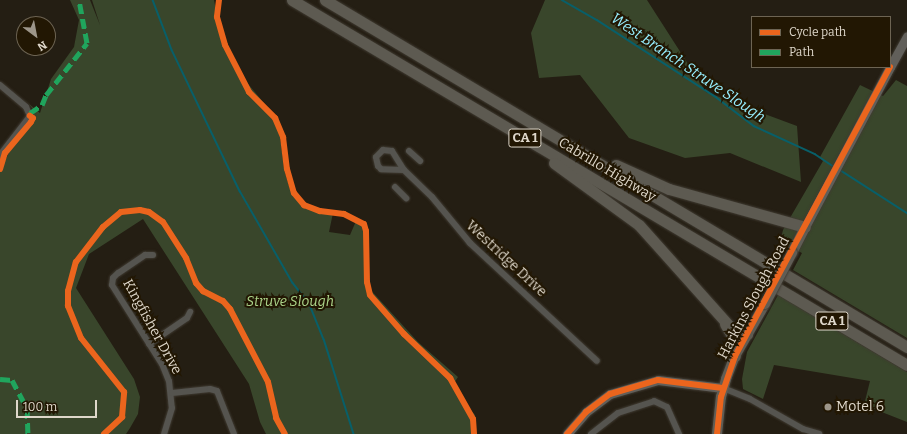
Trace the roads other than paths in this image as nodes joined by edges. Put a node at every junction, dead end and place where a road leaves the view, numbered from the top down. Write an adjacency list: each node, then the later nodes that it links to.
1 (292, 0): 8 (highway, Cabrillo Highway / CA 1)
2 (325, 0): 7 (highway, Cabrillo Highway / CA 1)
3 (907, 36): 4 (street, Harkins Slough Road)
4 (891, 65)
5 (889, 68): 15 (street, Harkins Slough Road)
6 (0, 85): 10 (street)
7 (533, 124): 15 (highway); 21 (highway, Cabrillo Highway / CA 1)
8 (505, 126): 17 (highway); 24 (highway, Cabrillo Highway / CA 1)
9 (409, 151): 11 (street)
10 (0, 153)
11 (420, 161)
12 (404, 170): 12 (street, Westridge Drive); 23 (street, Westridge Drive)
13 (395, 187): 14 (street)
14 (406, 198)
15 (805, 227): 19 (main road, Harkins Slough Road, bridge)
16 (153, 255): 20 (street, Kingfisher Drive)
17 (688, 279): 19 (highway); 22 (highway)
18 (190, 312): 20 (street)
19 (747, 334): 22 (main road, Harkins Slough Road)
20 (149, 344): 26 (street, Kingfisher Drive)
21 (907, 347)
22 (735, 356): 25 (main road, Harkins Slough Road)
23 (597, 361)
24 (907, 365)
25 (723, 388): 29 (street); 32 (main road, Harkins Slough Road); 33 (street)
26 (172, 393): 27 (street, Kingfisher Drive); 28 (street)
27 (164, 434)
28 (234, 434)
29 (568, 434)
30 (591, 434): 31 (street)
31 (679, 434)
32 (717, 434)
33 (819, 434)

